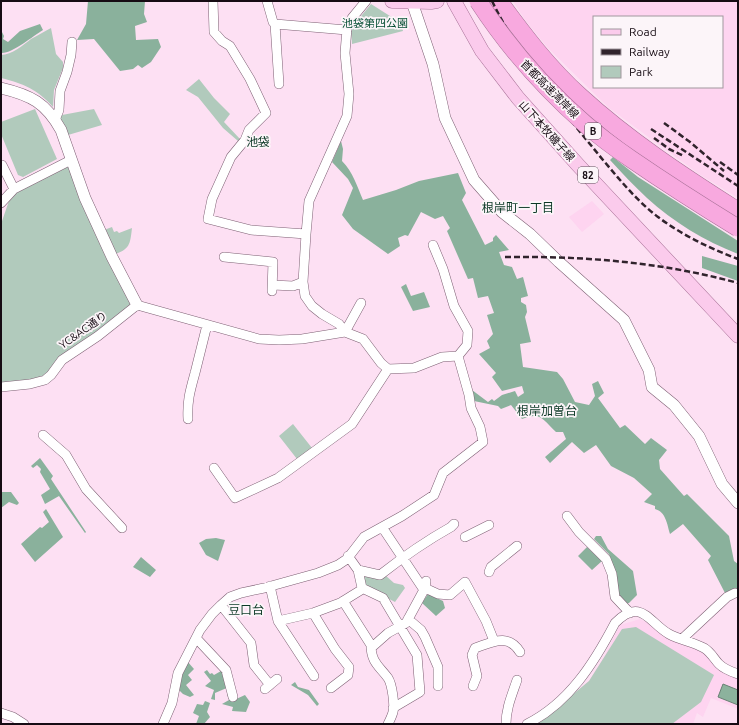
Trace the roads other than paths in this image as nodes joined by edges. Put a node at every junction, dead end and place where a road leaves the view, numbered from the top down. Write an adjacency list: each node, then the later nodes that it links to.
1 (213, 1): 22 (street)
2 (267, 1): 10 (street)
3 (366, 1): 11 (street)
4 (392, 1): 9 (main road)
5 (436, 1): 9 (main road)
6 (454, 1): 30 (main road, 山下本牧磯子線 / 82)
7 (478, 1): 21 (highway, 首都高速湾岸線 / B, bridge)
8 (499, 1): 20 (highway, 首都高速湾岸線 / B)
9 (411, 2): 37 (street)
10 (275, 24): 11 (street); 13 (street)
11 (347, 30): 22 (street)
12 (72, 42): 15 (street)
13 (280, 84)
14 (1, 88): 15 (street)
15 (55, 120): 16 (street)
16 (71, 160): 18 (street); 27 (street)
17 (2, 165): 18 (street)
18 (14, 189): 19 (street)
19 (1, 203)
20 (738, 211)
21 (738, 228)
22 (306, 234): 25 (street)
23 (434, 245): 31 (street)
24 (224, 257): 25 (street)
25 (304, 282): 29 (street)
26 (361, 303): 29 (street)
27 (137, 305): 28 (street); 33 (street, YC&AC通り)
28 (207, 325): 29 (street); 34 (street)
29 (345, 332): 32 (street)
30 (738, 336)
31 (458, 356): 32 (street); 41 (street)
32 (388, 369): 36 (street)
33 (1, 387)
34 (188, 419)
35 (43, 435): 42 (street)
36 (214, 468)
37 (738, 503)
38 (566, 516): 55 (street)
39 (454, 524): 46 (street)
40 (489, 524): 43 (street)
41 (382, 527): 45 (street); 46 (street)
42 (122, 528)
43 (465, 537)
44 (517, 546): 48 (street)
45 (348, 556): 47 (street); 49 (street)
46 (402, 557): 47 (street); 50 (street)
47 (358, 570): 51 (street)
48 (489, 572)
49 (270, 586): 54 (street); 58 (street)
50 (425, 587): 57 (street); 62 (street)
51 (362, 588): 53 (street); 59 (street)
52 (735, 593): 61 (street)
53 (343, 601): 56 (street); 63 (street)
54 (221, 604): 60 (street); 70 (street)
55 (627, 610): 61 (street); 81 (street)
56 (312, 613): 58 (street); 73 (street)
57 (408, 619): 59 (street); 65 (street)
58 (278, 621): 68 (street)
59 (400, 627): 63 (street); 66 (street)
60 (196, 638): 74 (street); 78 (street)
61 (682, 640): 67 (street)
62 (494, 641): 64 (street); 72 (street)
63 (371, 648): 75 (street)
64 (520, 652)
65 (433, 655): 66 (street); 71 (street)
66 (417, 660): 75 (street)
67 (738, 674)
68 (314, 676)
69 (517, 680): 80 (street)
70 (271, 684)
71 (438, 686)
72 (473, 686)
73 (331, 688)
74 (233, 697)
75 (393, 708): 79 (street)
76 (1, 713): 77 (street)
77 (24, 724)
78 (163, 724)
79 (388, 724)
80 (506, 724)
81 (527, 724)

